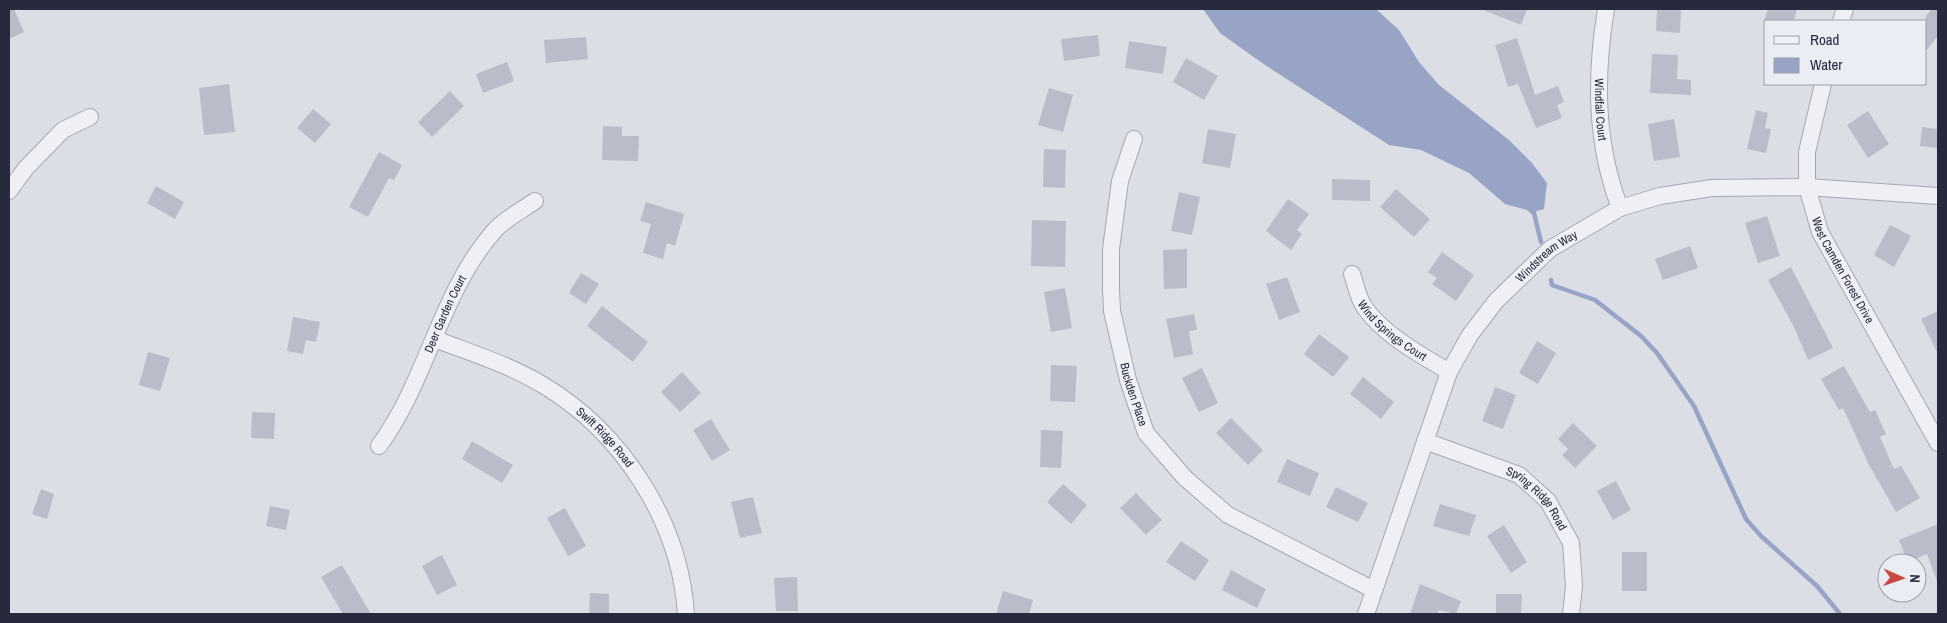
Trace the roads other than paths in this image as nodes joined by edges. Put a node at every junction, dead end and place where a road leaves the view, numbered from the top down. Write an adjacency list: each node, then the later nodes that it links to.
1 (1606, 9): 9 (street, Windfall Court)
2 (1823, 85): 5 (street, West Camden Forest Drive)
3 (90, 117): 6 (street)
4 (1134, 140): 16 (street, Buckden Place)
5 (1807, 187): 7 (street, Windstream Way); 9 (street, Windstream Way); 14 (street, West Camden Forest Drive)
6 (9, 191)
7 (1938, 196)
8 (535, 201): 11 (street, Deer Garden Court)
9 (1620, 208): 12 (street, Windstream Way)
10 (1352, 274): 12 (street, Wind Springs Court)
11 (435, 339): 15 (street, Deer Garden Court); 17 (street, Swift Ridge Road)
12 (1449, 372): 13 (street, Windstream Way)
13 (1424, 441): 16 (street, Windstream Way); 19 (street, Spring Ridge Road)
14 (1938, 443)
15 (379, 446)
16 (1374, 590): 18 (street, Windstream Way)
17 (686, 614)
18 (1366, 614)
19 (1571, 614)

